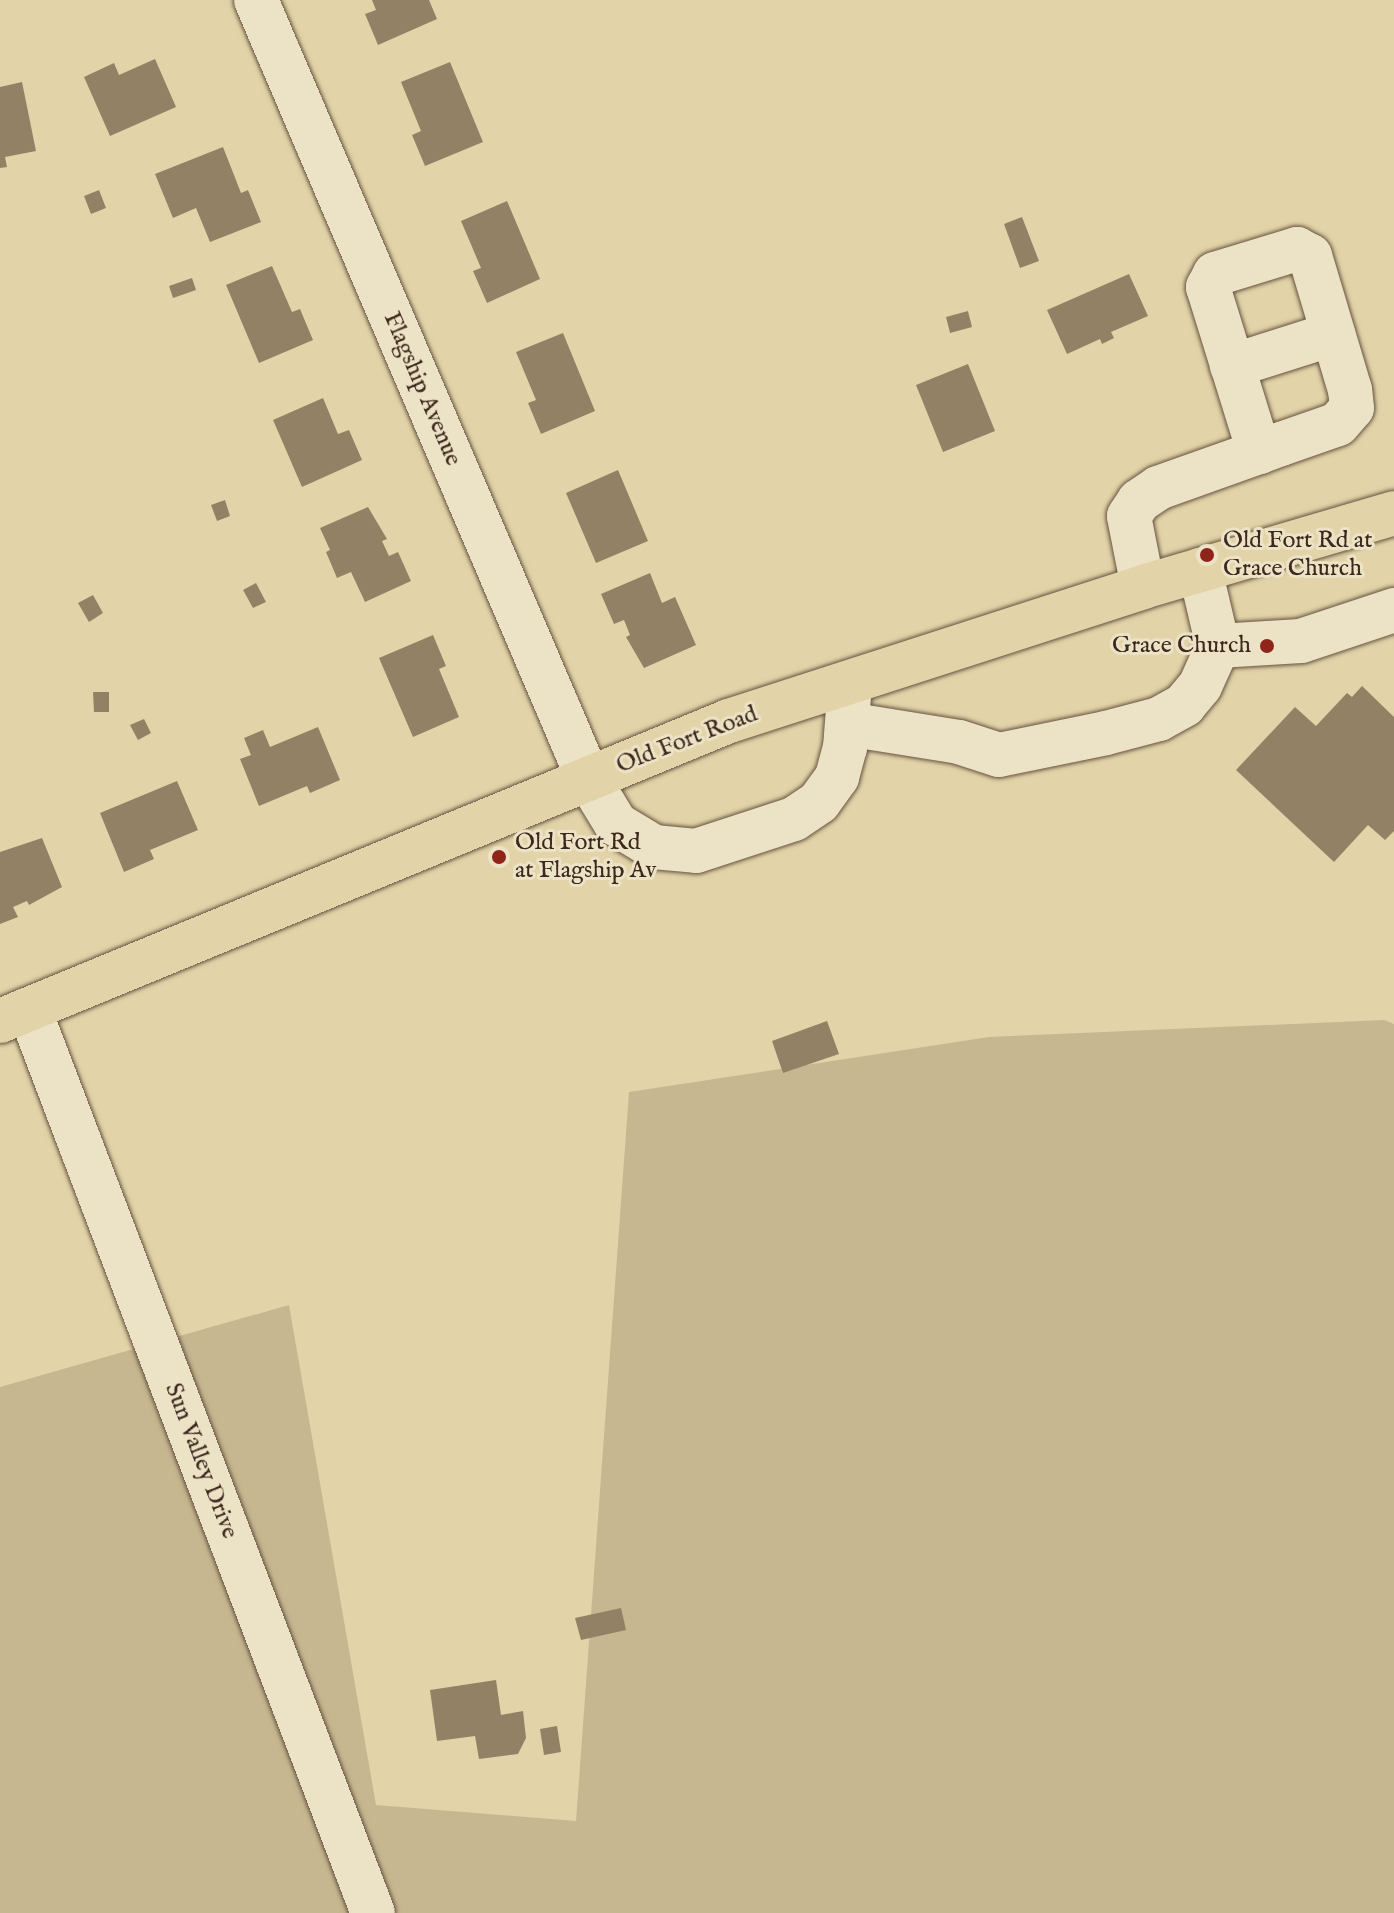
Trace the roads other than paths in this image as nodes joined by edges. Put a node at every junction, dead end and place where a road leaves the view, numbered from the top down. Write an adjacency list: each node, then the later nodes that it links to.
1 (256, 0): 11 (street, Flagship Avenue)
2 (1333, 334): 3 (street); 3 (street); 4 (street)
3 (1232, 366): 4 (street)
4 (1259, 452): 7 (street)
5 (1394, 513): 6 (main road, Old Fort Road)
6 (1200, 570): 7 (main road, Old Fort Road); 9 (street)
7 (1143, 587): 10 (main road, Old Fort Road)
8 (1394, 610): 9 (street)
9 (1218, 646): 10 (street)
10 (848, 703): 11 (main road, Old Fort Road); 11 (street, Flagship Avenue)
11 (588, 778): 12 (main road, Old Fort Road)
12 (14, 1015): 13 (street, Sun Valley Drive)
13 (373, 1913)

